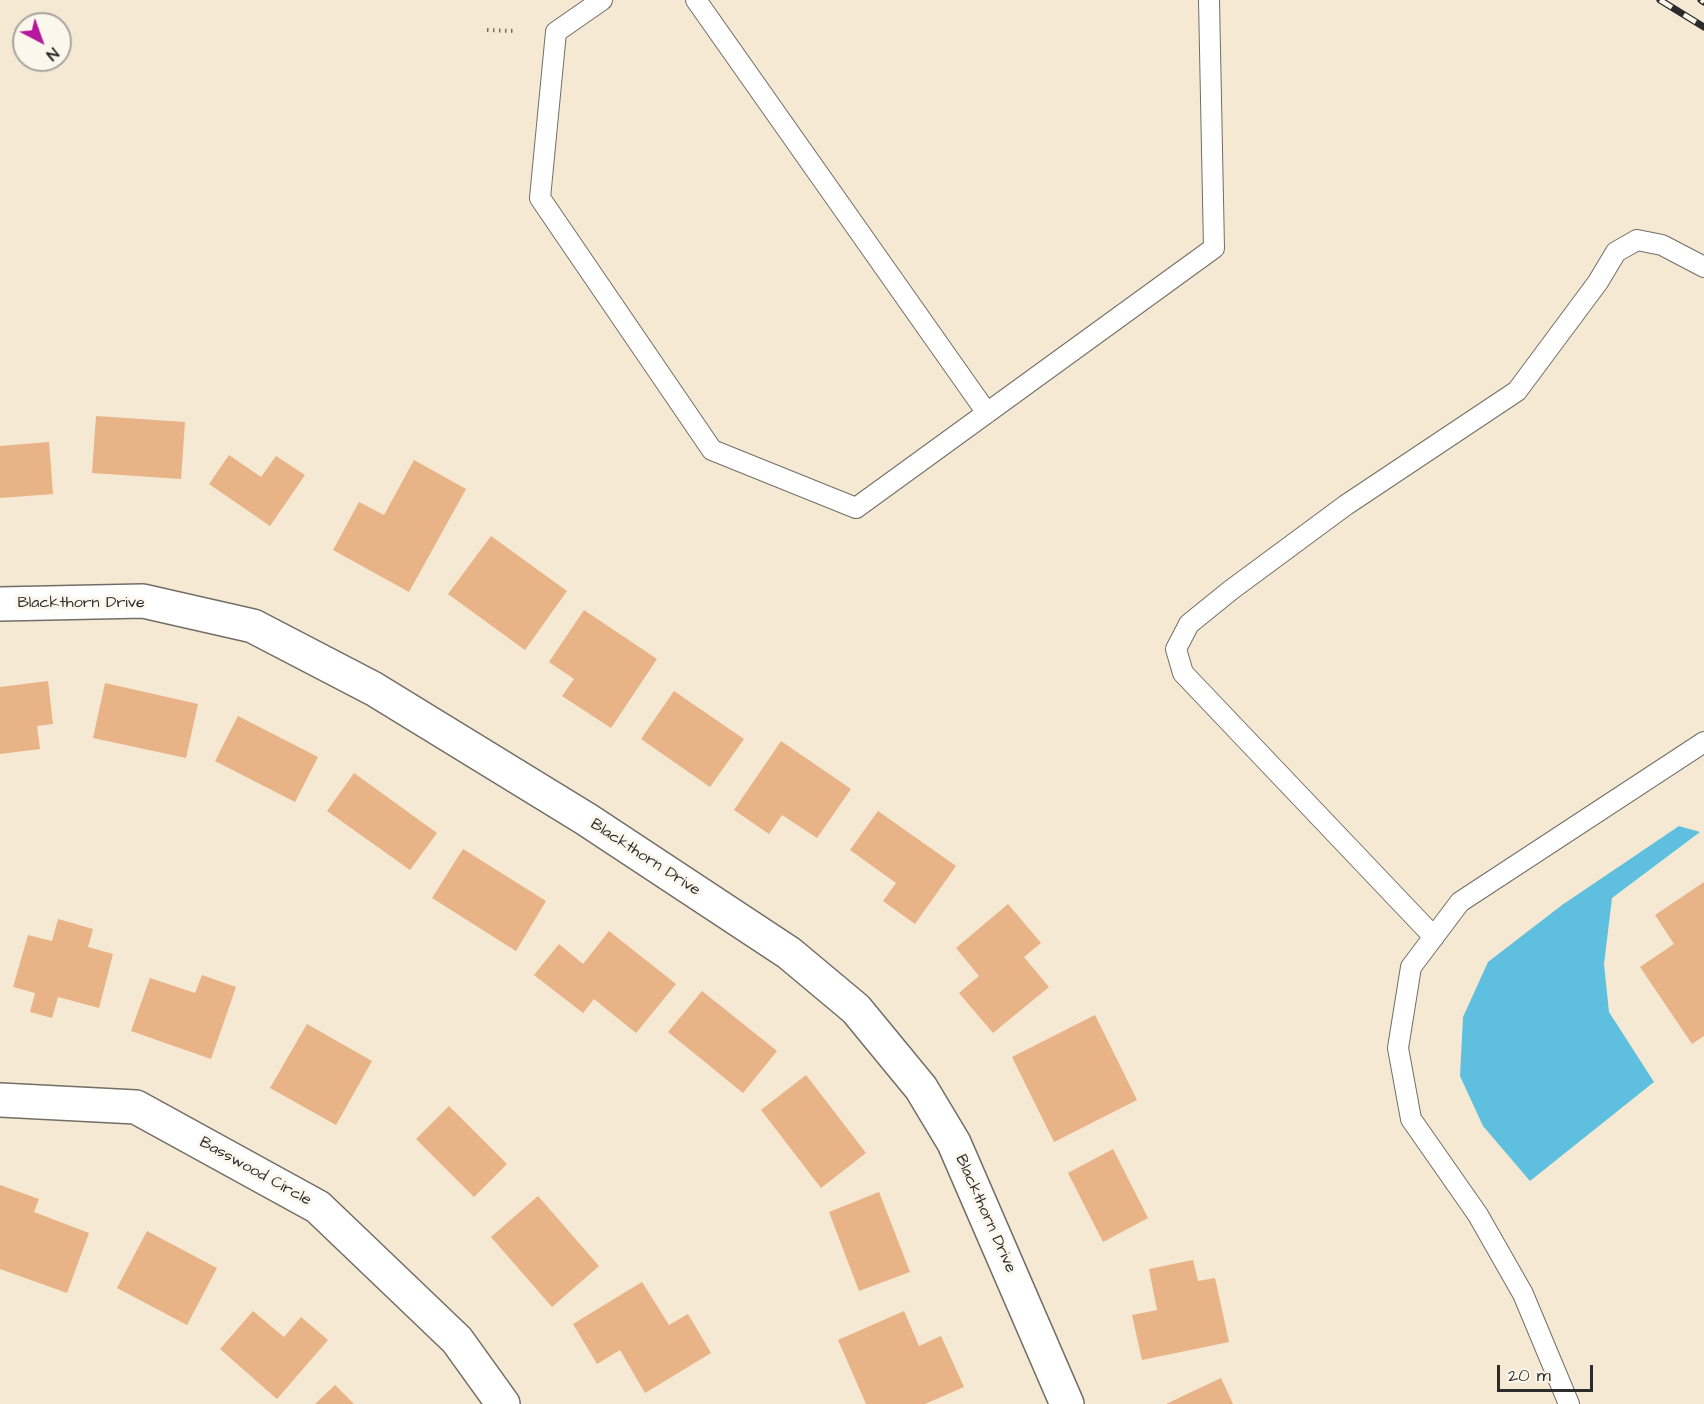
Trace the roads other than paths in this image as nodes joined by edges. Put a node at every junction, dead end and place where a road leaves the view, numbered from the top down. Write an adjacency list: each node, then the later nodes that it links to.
1 (602, 0): 5 (lane)
2 (696, 0): 5 (lane)
3 (1209, 0): 5 (lane)
4 (1704, 267): 8 (lane)
5 (987, 413)
6 (0, 604): 11 (street, Blackthorn Drive)
7 (1704, 742): 8 (lane)
8 (1434, 937): 12 (lane)
9 (0, 1100): 10 (street, Basswood Circle)
10 (503, 1404)
11 (1067, 1404)
12 (1569, 1404)

